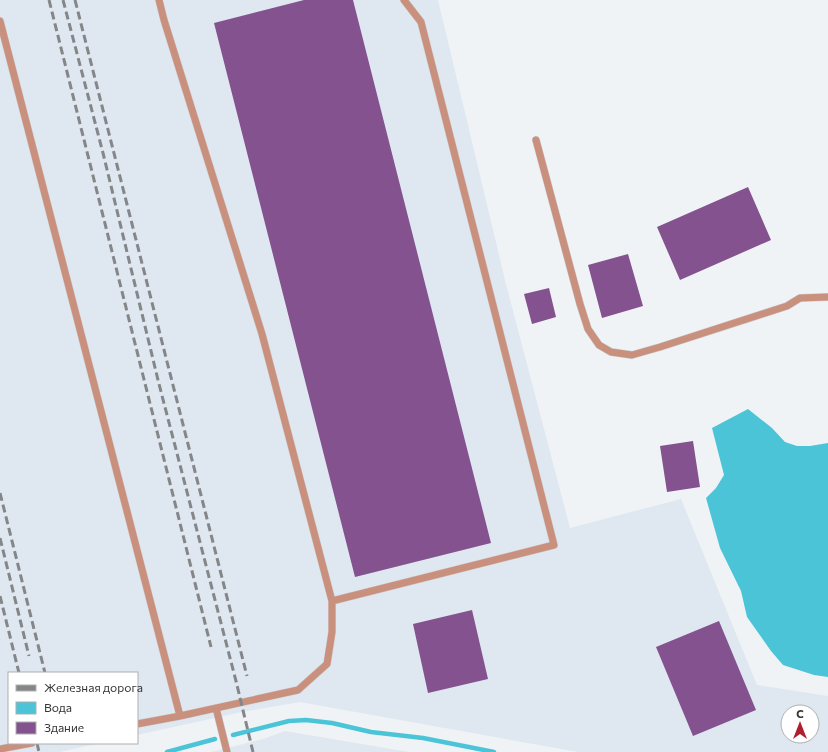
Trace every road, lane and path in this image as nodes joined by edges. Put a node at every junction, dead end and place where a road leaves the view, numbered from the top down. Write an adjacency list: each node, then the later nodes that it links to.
1 (159, 0): 6 (lane)
2 (404, 0): 6 (lane)
3 (0, 21): 8 (lane)
4 (536, 140): 5 (lane)
5 (828, 297)
6 (332, 601): 7 (lane)
7 (216, 708): 8 (lane); 12 (lane)
8 (180, 716): 9 (lane)
9 (138, 724)
10 (27, 744): 11 (lane)
11 (0, 749)
12 (227, 752)

